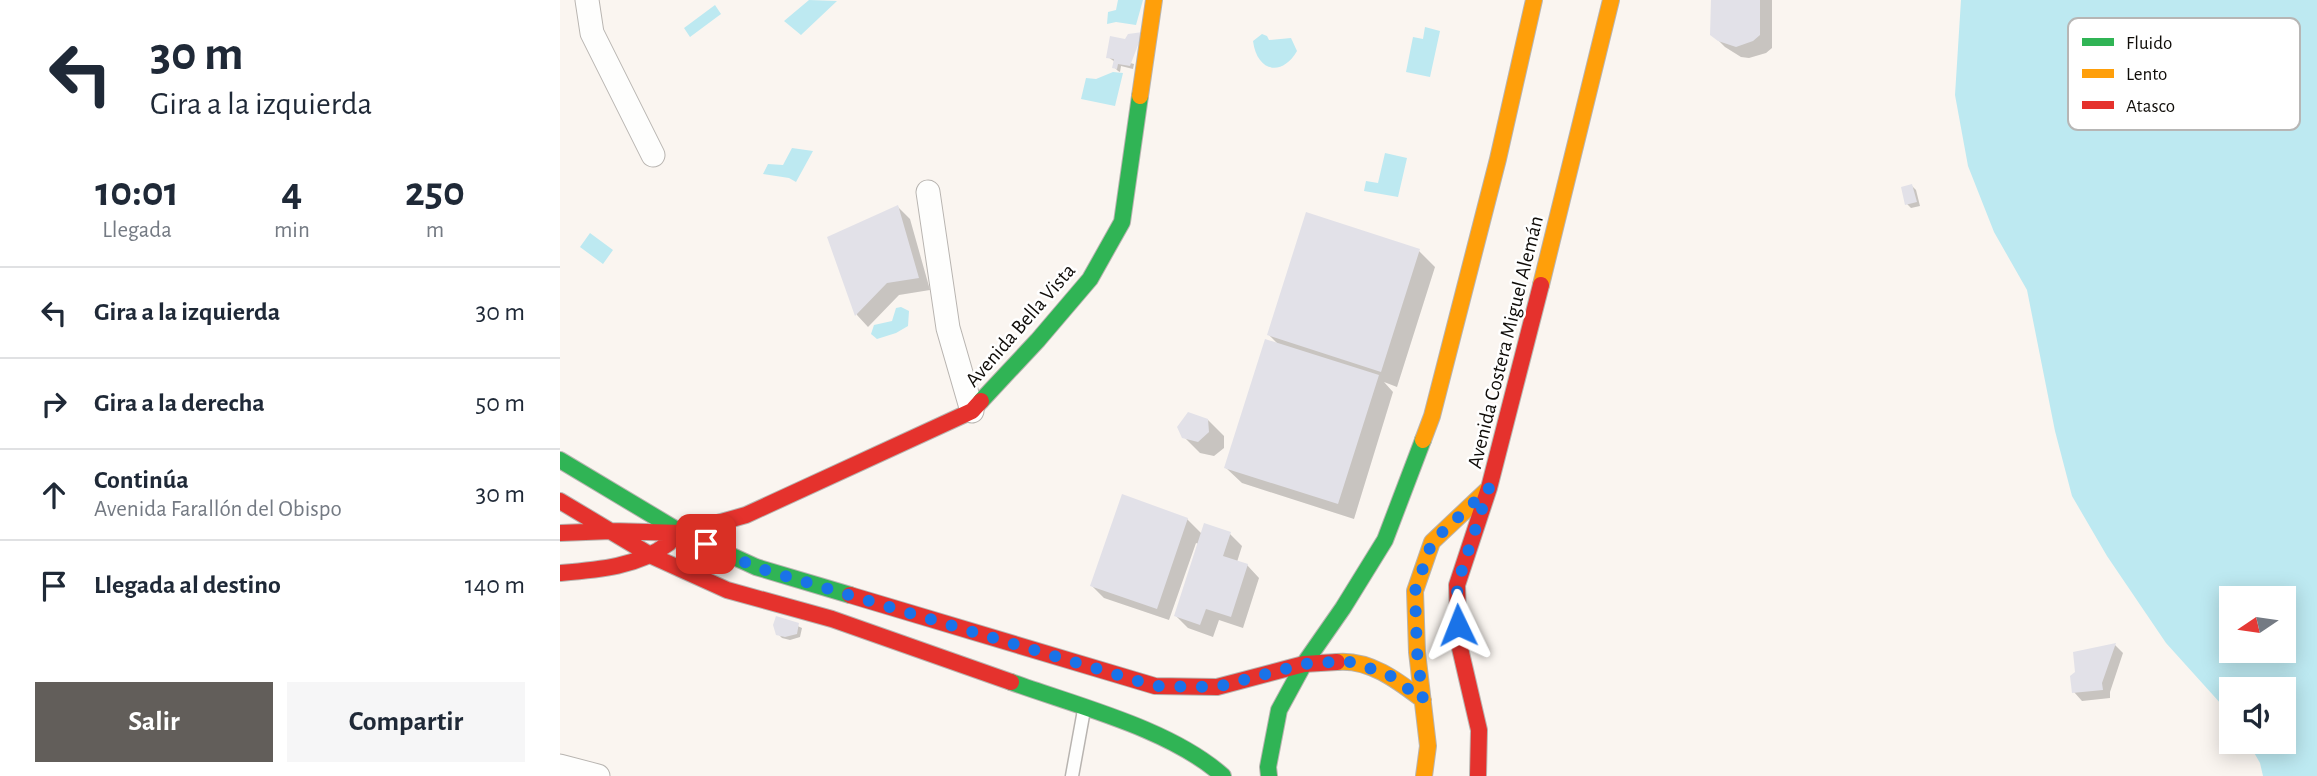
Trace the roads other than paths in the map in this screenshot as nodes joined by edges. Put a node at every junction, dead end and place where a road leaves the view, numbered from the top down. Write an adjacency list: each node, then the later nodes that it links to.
1 (587, 0): 5 (street)
2 (1154, 0): 7 (main road, Avenida Bella Vista)
3 (1534, 0): 16 (main road)
4 (1611, 0): 9 (main road, Avenida Costera Miguel Alemán)
5 (653, 155)
6 (928, 192): 7 (street)
7 (972, 411): 13 (main road, Avenida Bella Vista)
8 (560, 460): 13 (main road)
9 (1489, 488): 17 (main road); 25 (main road, Avenida Costera Miguel Alemán)
10 (560, 501): 11 (main road)
11 (611, 531): 12 (main road); 13 (main road); 14 (main road)
12 (560, 533)
13 (682, 533): 14 (main road); 16 (main road)
14 (652, 556): 15 (main road); 18 (main road)
15 (560, 573)
16 (1304, 664): 17 (main road); 23 (main road)
17 (1423, 700): 24 (main road)
18 (1084, 709): 21 (lane); 22 (main road)
19 (560, 766): 20 (street)
20 (598, 776)
21 (1072, 776)
22 (1223, 776)
23 (1269, 776)
24 (1424, 776)
25 (1478, 776)

